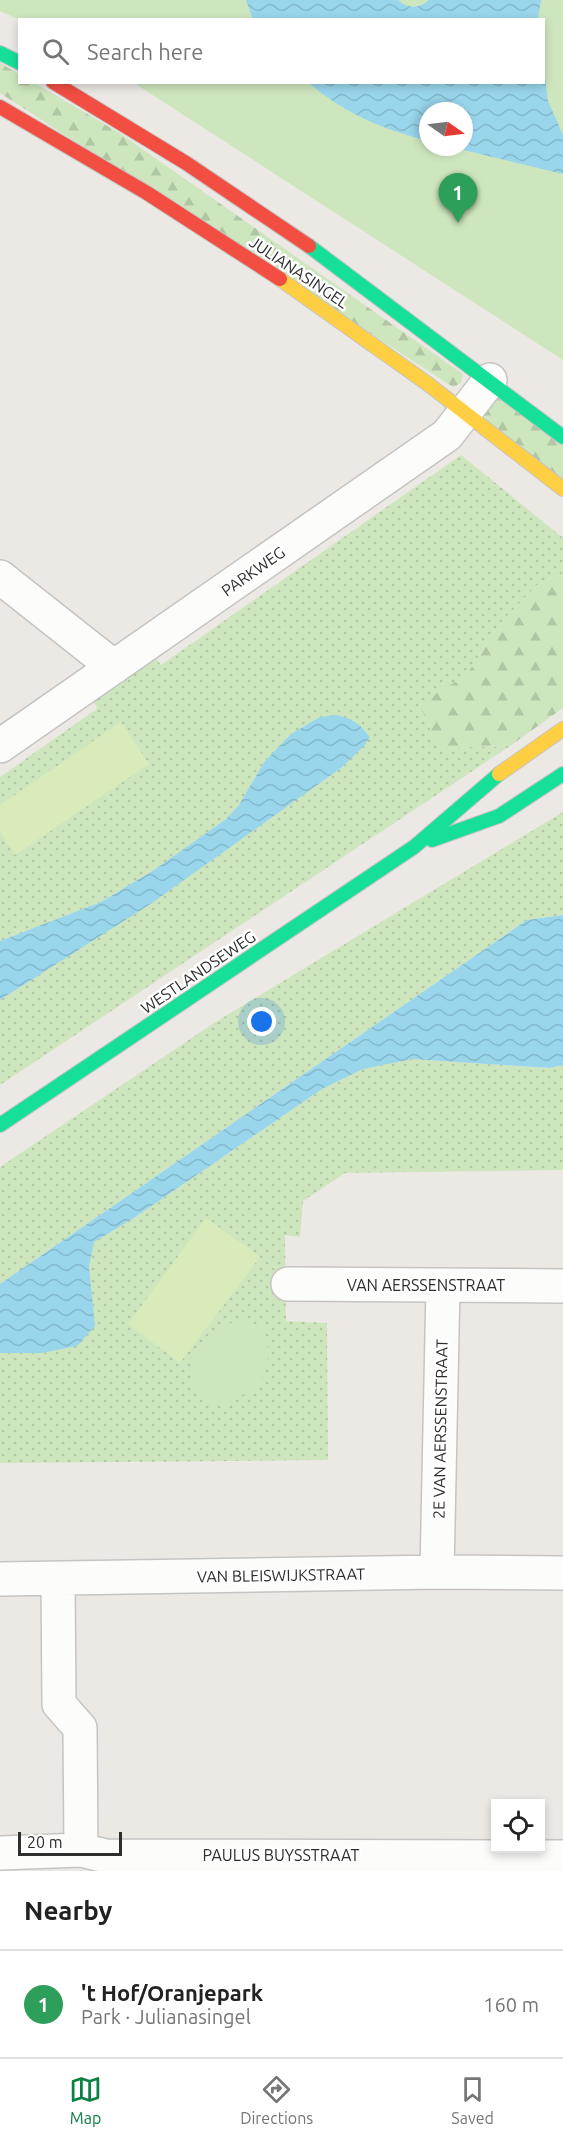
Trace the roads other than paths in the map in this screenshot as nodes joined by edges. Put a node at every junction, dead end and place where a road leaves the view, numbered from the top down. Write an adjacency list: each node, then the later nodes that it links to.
1 (0, 53): 2 (street)
2 (18, 62)
3 (56, 84): 5 (street, JULIANASINGEL)
4 (0, 107): 6 (street, JULIANASINGEL)
5 (490, 380): 6 (street, PARKWEG); 7 (street, JULIANASINGEL)
6 (464, 410): 8 (street, JULIANASINGEL); 10 (street, PARKWEG)
7 (563, 437)
8 (563, 489)
9 (0, 577): 10 (street)
10 (114, 666): 12 (street, PARKWEG)
11 (563, 729): 14 (street, WESTLANDSEWEG)
12 (0, 746)
13 (563, 774): 14 (street, WESTLANDSEWEG)
14 (414, 847): 15 (street, WESTLANDSEWEG)
15 (0, 1125)
16 (288, 1284): 17 (street, VAN AERSSENSTRAAT)
17 (443, 1286): 18 (street, VAN AERSSENSTRAAT); 19 (street, 2E VAN AERSSENSTRAAT)
18 (563, 1286)
19 (437, 1572): 20 (street, VAN BLEISWIJKSTRAAT); 22 (street, VAN BLEISWIJKSTRAAT)
20 (563, 1573)
21 (0, 1579): 22 (street, VAN BLEISWIJKSTRAAT)
22 (58, 1579): 23 (street)
23 (81, 1850): 24 (street, PAULUS BUYSSTRAAT); 26 (street, PAULUS BUYSSTRAAT)
24 (0, 1853)
25 (563, 1857): 26 (street, PAULUS BUYSSTRAAT)
26 (444, 1865)

